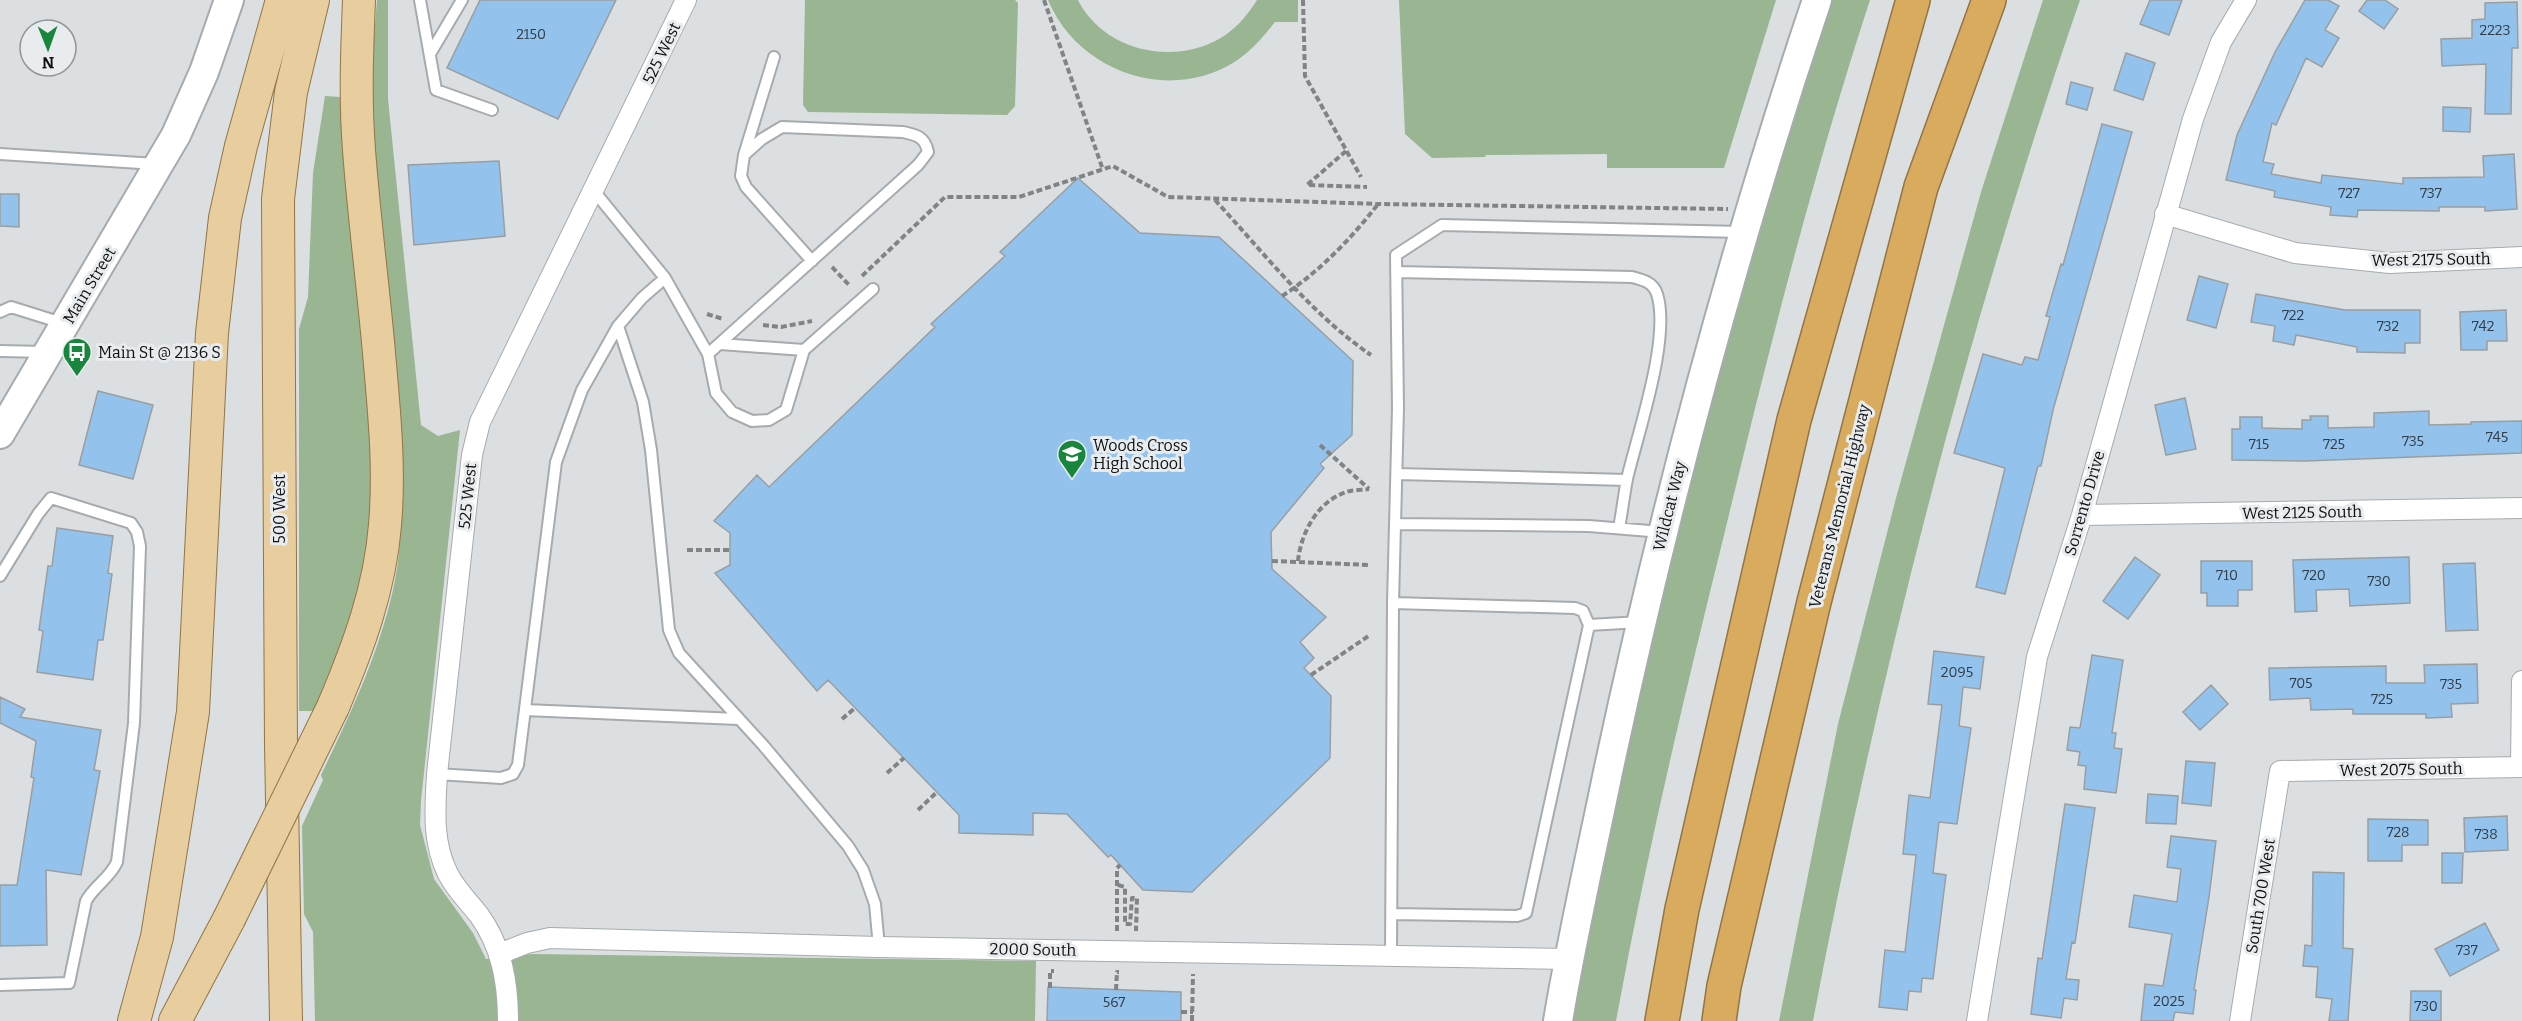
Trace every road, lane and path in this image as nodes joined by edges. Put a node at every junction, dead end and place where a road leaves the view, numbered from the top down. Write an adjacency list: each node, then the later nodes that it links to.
1 (229, 0): 20 (street, Main Street)
2 (282, 0): 98 (main road)
3 (313, 0): 100 (main road, 500 West)
4 (359, 0): 99 (main road, bridge)
5 (420, 0): 14 (lane)
6 (462, 0): 14 (lane)
7 (687, 0): 24 (street, 525 West)
8 (1044, 0): 21 (path)
9 (1303, 0): 17 (path)
10 (1817, 0): 28 (street, Wildcat Way)
11 (1913, 0): 104 (highway)
12 (1989, 0): 105 (highway, Veterans Memorial Highway)
13 (2246, 0): 27 (street, Sorrento Drive)
14 (430, 54): 16 (lane)
15 (774, 57): 19 (lane)
16 (492, 110)
17 (1346, 151): 22 (path); 23 (path)
18 (0, 154): 20 (lane)
19 (744, 155): 30 (lane); 30 (lane)
20 (159, 165): 43 (street, Main Street)
21 (1103, 170): 25 (path); 34 (path)
22 (1361, 177)
23 (1367, 187)
24 (594, 191): 33 (lane); 80 (street, 525 West)
25 (1215, 200): 26 (path); 35 (path)
26 (1378, 204): 28 (path); 35 (path)
27 (2165, 214): 29 (street, West 2175 South); 56 (street, Sorrento Drive)
28 (1746, 220): 32 (lane); 59 (street, Wildcat Way)
29 (2522, 257)
30 (812, 261): 42 (lane)
31 (832, 267): 34 (path)
32 (1396, 272): 53 (lane); 54 (lane)
33 (665, 278): 44 (lane); 49 (lane)
34 (850, 286): 37 (path)
35 (1296, 287): 38 (path); 50 (path)
36 (873, 289): 46 (lane)
37 (843, 293)
38 (1282, 296)
39 (0, 312): 43 (lane)
40 (707, 314): 42 (path)
41 (814, 320): 42 (path)
42 (744, 323): 45 (lane)
43 (65, 324): 48 (street, Main Street)
44 (618, 326): 73 (lane); 75 (lane)
45 (720, 344): 46 (lane); 49 (lane)
46 (804, 350): 49 (lane)
47 (0, 351): 48 (lane)
48 (48, 353): 51 (street, Main Street)
49 (708, 354)
50 (1371, 355)
51 (0, 434)
52 (1320, 445): 63 (path)
53 (1397, 474): 54 (lane); 57 (lane)
54 (1627, 480): 58 (lane)
55 (2522, 508): 56 (street, West 2125 South)
56 (2082, 515): 106 (street, Sorrento Drive)
57 (1396, 524): 58 (lane); 66 (lane)
58 (1619, 528): 59 (lane)
59 (1662, 532): 67 (street, Wildcat Way)
60 (687, 550): 61 (path)
61 (730, 550)
62 (1272, 561): 63 (path)
63 (1298, 561): 64 (path)
64 (1370, 565)
65 (0, 576): 94 (lane)
66 (1394, 603): 68 (lane); 85 (lane)
67 (1640, 622): 68 (lane); 91 (street, Wildcat Way)
68 (1589, 625): 85 (lane)
69 (1370, 635): 70 (path)
70 (1311, 675)
71 (2522, 681): 77 (street)
72 (855, 708): 74 (path)
73 (525, 710): 75 (lane); 80 (lane)
74 (842, 718)
75 (738, 719): 88 (lane)
76 (904, 759): 79 (path)
77 (2522, 767): 78 (street, West 2075 South)
78 (2280, 771): 107 (street, South 700 West)
79 (887, 773)
80 (437, 774): 89 (street, 525 West)
81 (937, 792): 82 (path)
82 (918, 810)
83 (1120, 865): 84 (path)
84 (1118, 885): 86 (path); 87 (path)
85 (1392, 914): 90 (lane)
86 (1118, 931)
87 (1136, 931)
88 (879, 947): 89 (street, 2000 South); 90 (street, 2000 South)
89 (499, 954): 101 (street, 525 West)
90 (1391, 955): 91 (street, 2000 South)
91 (1569, 959): 103 (street, Wildcat Way)
92 (1128, 973): 95 (path)
93 (1183, 974): 97 (path)
94 (0, 985)
95 (1116, 990)
96 (1181, 1012): 97 (path)
97 (1193, 1012): 102 (path)
98 (134, 1021)
99 (175, 1021)
100 (286, 1021)
101 (508, 1021)
102 (1192, 1021)
103 (1558, 1021)
104 (1662, 1021)
105 (1719, 1021)
106 (1977, 1021)
107 (2240, 1021)

